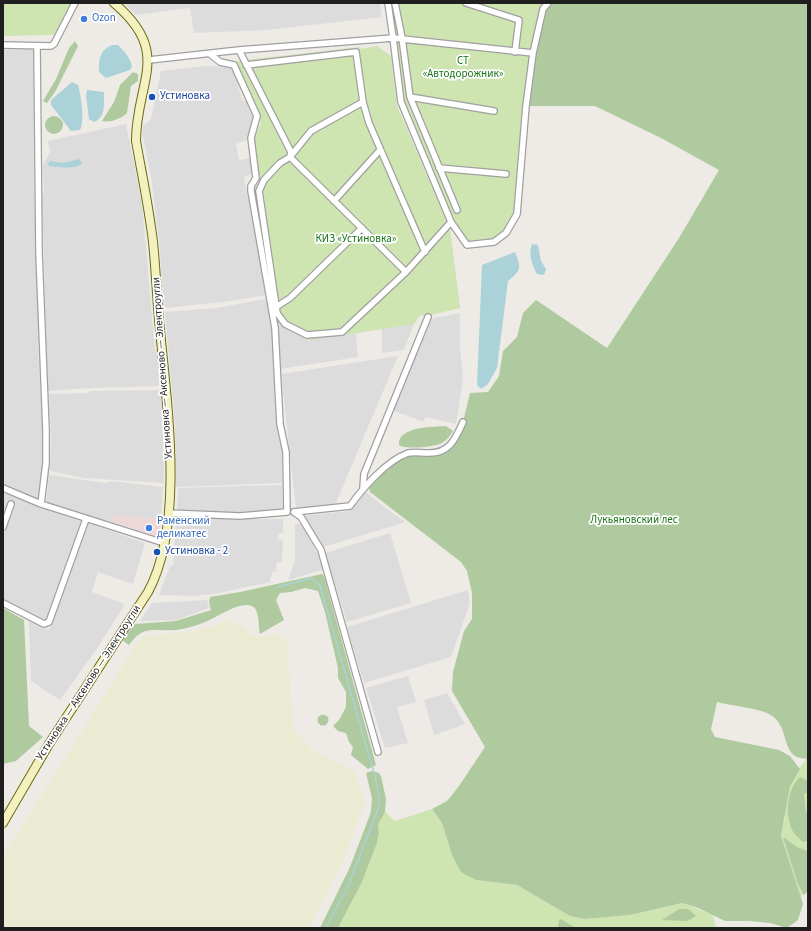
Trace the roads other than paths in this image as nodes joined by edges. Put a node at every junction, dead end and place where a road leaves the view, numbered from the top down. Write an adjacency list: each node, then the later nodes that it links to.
1 (75, 3): 10 (street)
2 (114, 3): 15 (main road, Устиновка — Аксеново — Электроугли)
3 (388, 3): 7 (street)
4 (395, 3): 8 (street)
5 (466, 3): 12 (street)
6 (548, 3): 13 (street)
7 (393, 38): 8 (street); 11 (street); 26 (street)
8 (402, 38): 12 (street); 17 (street)
9 (3, 45): 10 (street)
10 (36, 46): 36 (street)
11 (238, 50): 14 (street); 16 (street)
12 (515, 52): 13 (street)
13 (533, 53): 26 (street)
14 (210, 54): 15 (street); 37 (street)
15 (149, 60): 39 (main road, Устиновка — Аксеново — Электроугли)
16 (246, 66): 18 (street); 21 (street)
17 (410, 97): 19 (street); 22 (street)
18 (363, 102): 20 (street); 21 (street)
19 (494, 111)
20 (380, 150): 24 (street); 28 (street)
21 (290, 157): 24 (street); 30 (street)
22 (439, 168): 23 (street); 25 (street)
23 (506, 174)
24 (334, 201): 27 (street)
25 (457, 210)
26 (451, 222): 28 (street)
27 (362, 228): 29 (street); 30 (street)
28 (425, 252): 29 (street)
29 (406, 272): 30 (street)
30 (276, 307)
31 (428, 317): 34 (street)
32 (463, 422): 34 (street)
33 (3, 488): 36 (street)
34 (363, 488): 38 (street)
35 (11, 504): 41 (street)
36 (41, 504): 40 (street)
37 (287, 512): 38 (street); 39 (street)
38 (294, 512): 44 (street)
39 (168, 513): 42 (main road, Устиновка — Аксеново — Электроугли)
40 (86, 519): 42 (street); 43 (street)
41 (3, 527)
42 (164, 543): 45 (main road, Устиновка — Аксеново — Электроугли)
43 (3, 603)
44 (378, 752)
45 (3, 823)

